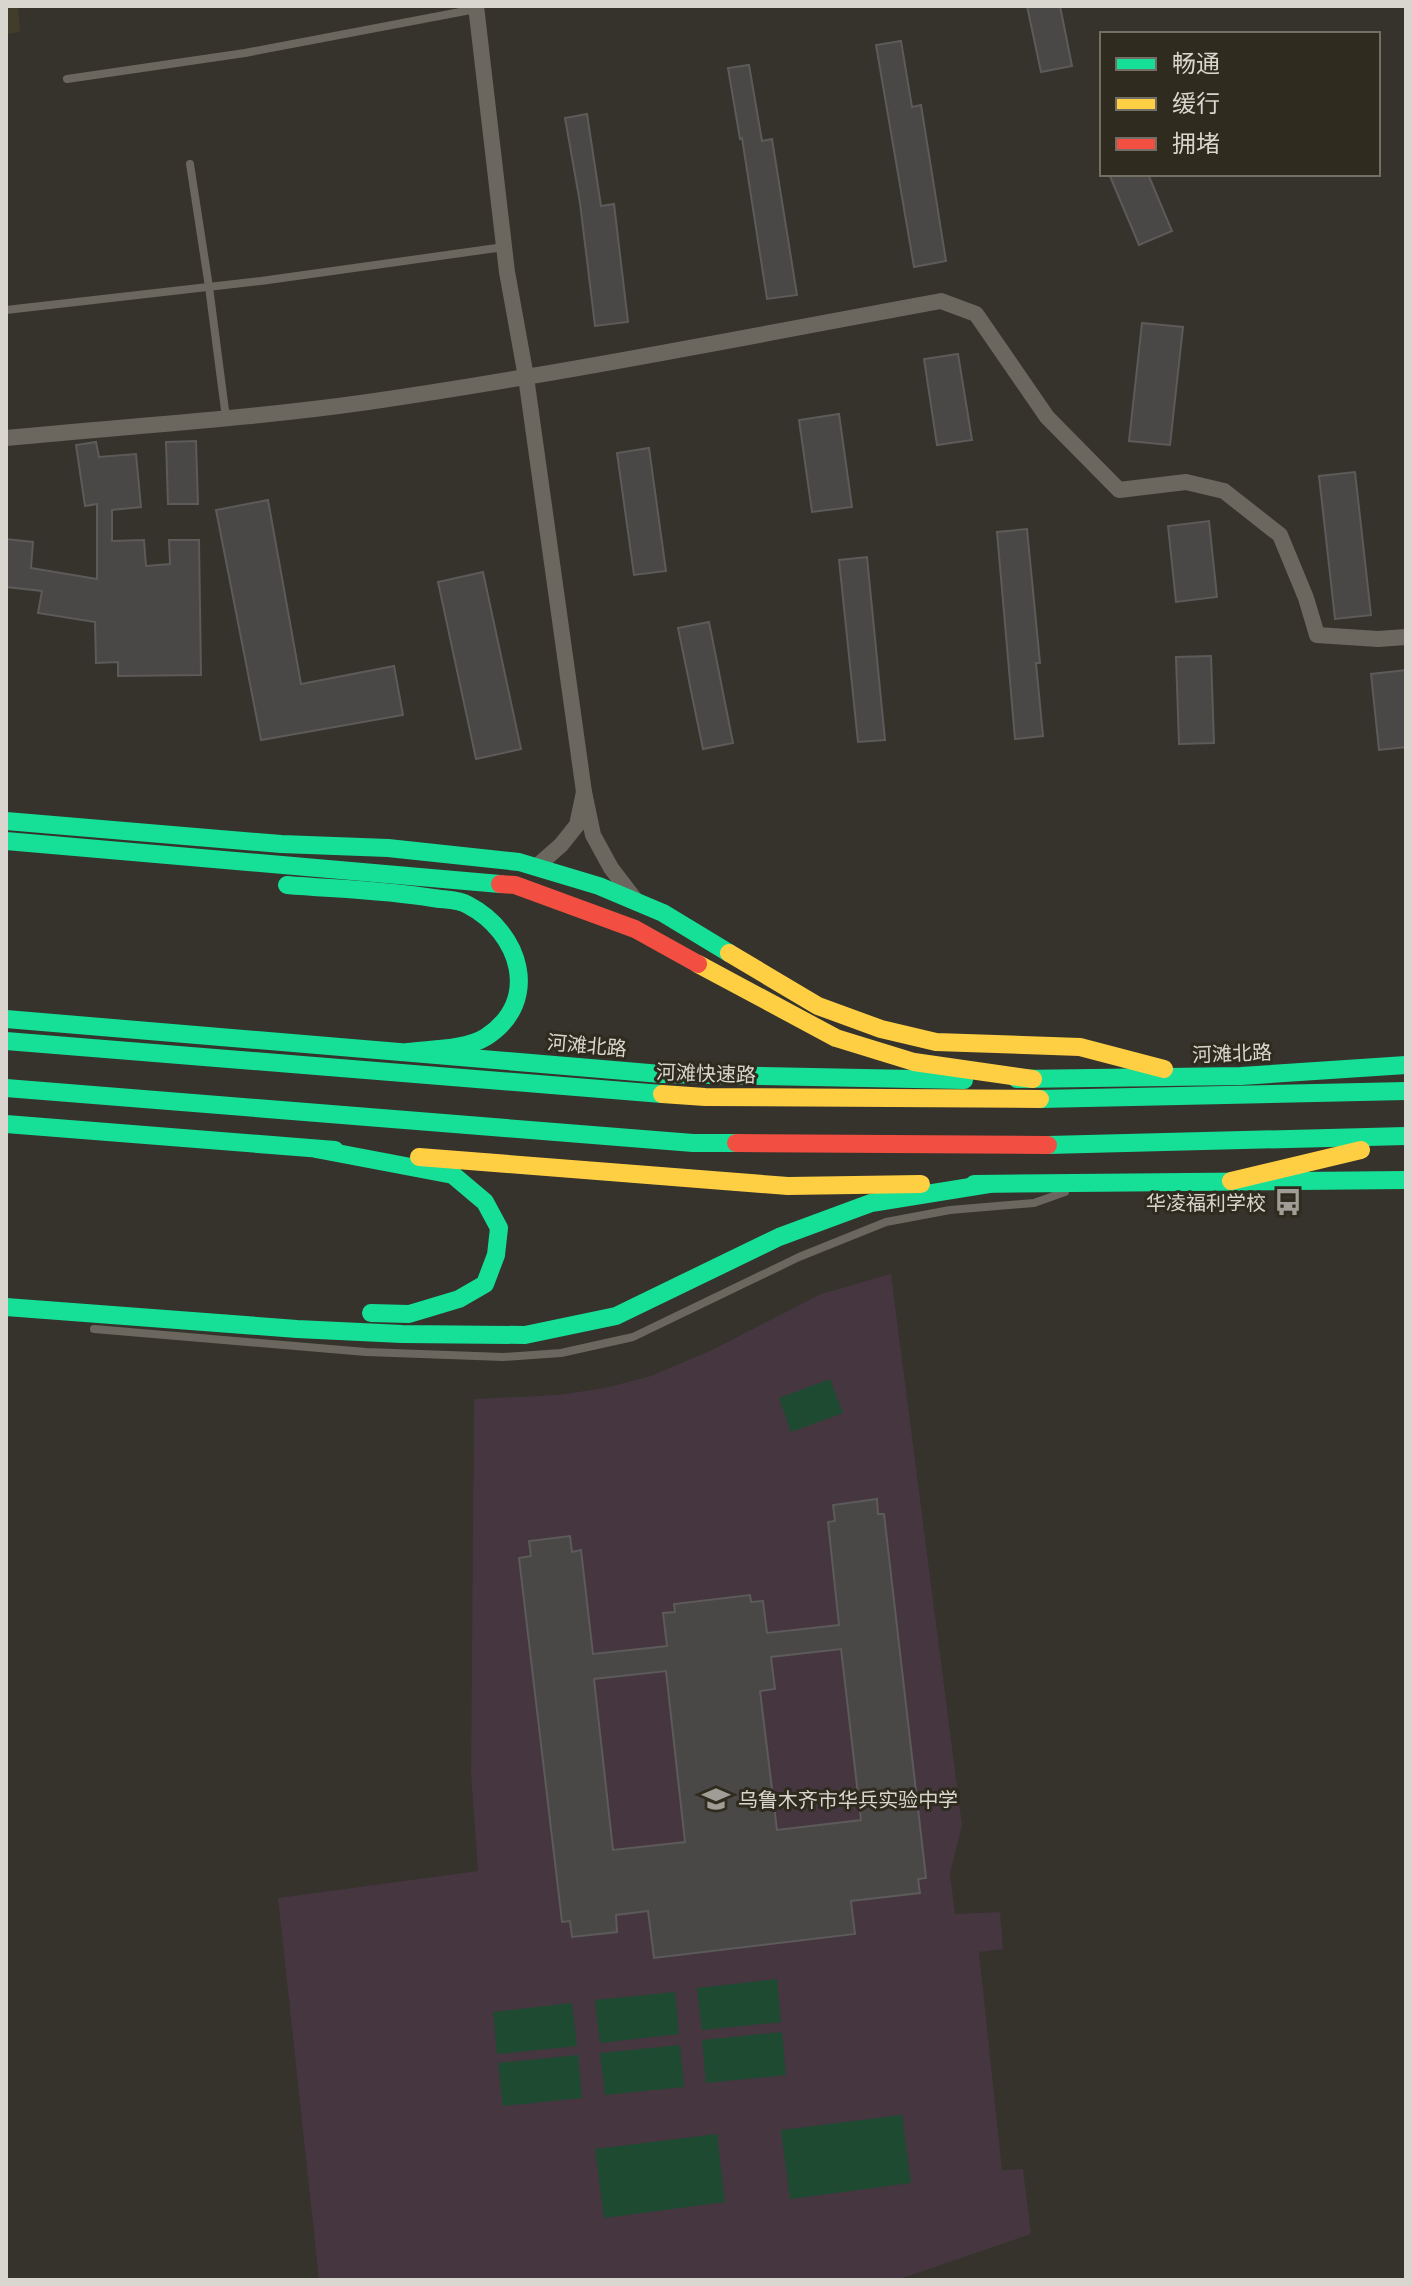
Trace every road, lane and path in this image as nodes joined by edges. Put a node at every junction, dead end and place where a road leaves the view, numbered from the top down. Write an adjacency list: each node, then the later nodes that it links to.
1 (476, 8): 2 (lane); 4 (street)
2 (67, 79)
3 (190, 164): 5 (lane)
4 (504, 247): 5 (lane); 7 (street)
5 (209, 287): 6 (lane); 8 (lane)
6 (6, 310)
7 (526, 377): 8 (street); 10 (street); 11 (street)
8 (226, 419): 9 (street)
9 (6, 438)
10 (1406, 637)
11 (584, 792): 15 (street); 18 (street)
12 (6, 821): 15 (main road)
13 (6, 841): 25 (main road)
14 (6, 858): 16 (main road)
15 (536, 867): 18 (main road)
16 (177, 874)
17 (271, 883): 21 (main road)
18 (637, 902): 23 (main road)
19 (6, 1019): 21 (main road, 河滩北路)
20 (6, 1041): 27 (main road, 河滩快速路)
21 (408, 1052): 25 (main road, 河滩北路)
22 (1406, 1065): 24 (main road, 河滩北路)
23 (1193, 1076): 24 (main road, 河滩北路); 25 (main road, 河滩北路)
24 (1241, 1076): 27 (main road)
25 (1033, 1079)
26 (6, 1088): 29 (main road)
27 (1406, 1088)
28 (6, 1124): 30 (main road)
29 (1406, 1138): 32 (main road)
30 (316, 1149): 34 (main road); 35 (main road)
31 (1406, 1180): 32 (main road)
32 (1231, 1181): 33 (main road)
33 (1091, 1183): 34 (main road); 37 (lane)
34 (989, 1184): 36 (main road)
35 (165, 1301)
36 (6, 1307)
37 (84, 1328)

